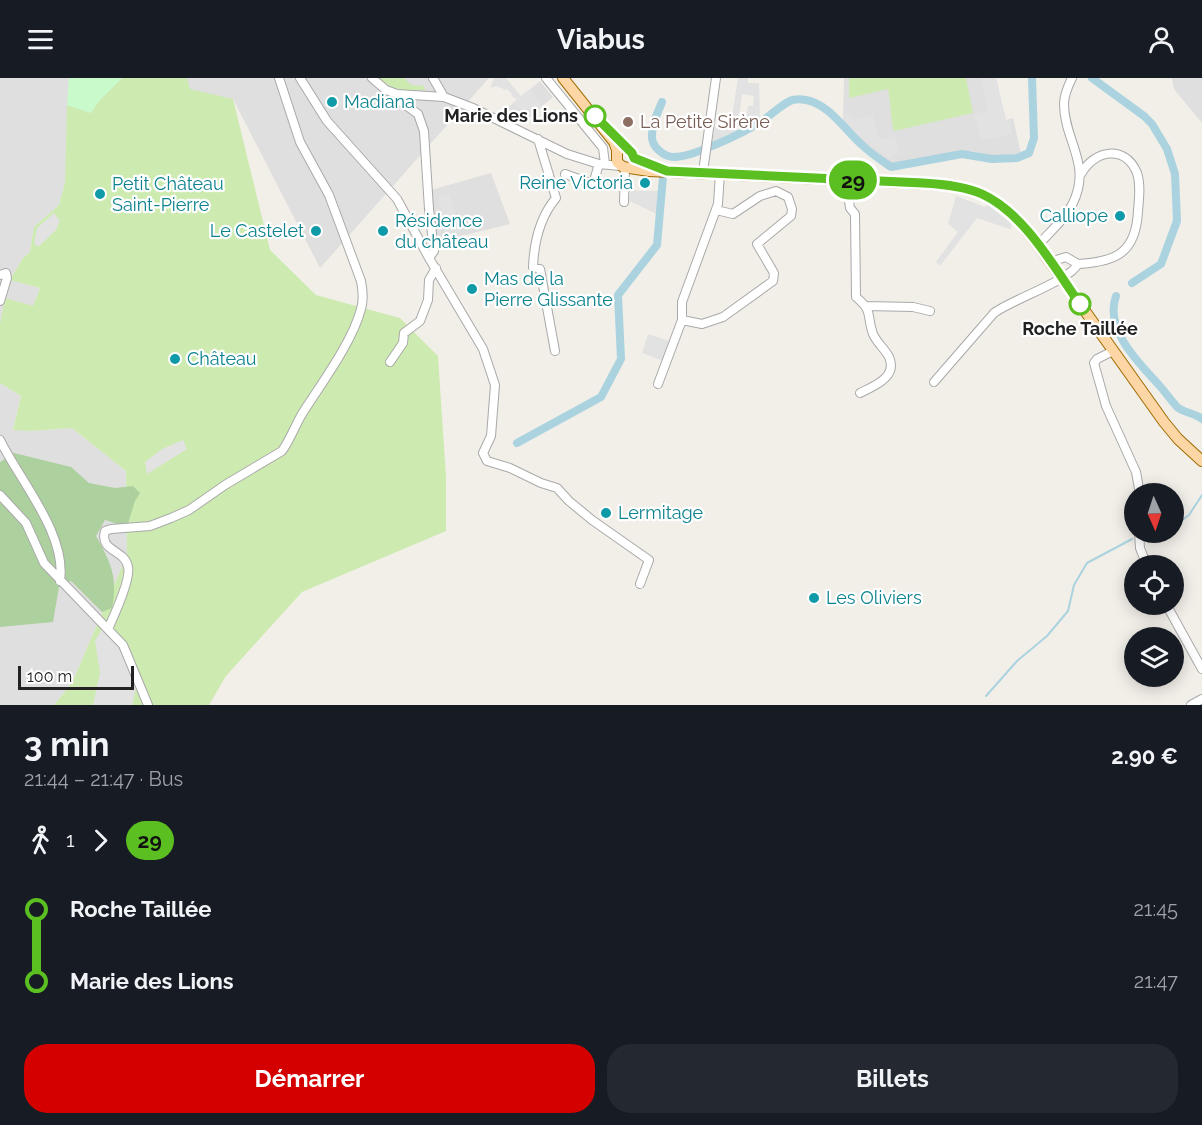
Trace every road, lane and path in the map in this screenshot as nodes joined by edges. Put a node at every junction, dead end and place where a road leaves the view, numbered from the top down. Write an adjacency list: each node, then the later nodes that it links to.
1 (279, 78): 44 (street)
2 (300, 78): 21 (street)
3 (372, 78): 9 (street)
4 (433, 78): 10 (street)
5 (546, 78): 12 (street)
6 (563, 78): 12 (main road)
7 (716, 78): 13 (street)
8 (1072, 78): 16 (street)
9 (397, 94): 10 (street); 21 (street)
10 (444, 97): 11 (street)
11 (538, 139): 12 (street); 31 (street)
12 (618, 161): 13 (main road); 15 (street); 18 (street)
13 (703, 172): 14 (main road)
14 (720, 173): 17 (main road); 19 (street)
15 (564, 174)
16 (1080, 174): 20 (street); 23 (street)
17 (846, 180): 20 (main road); 28 (street)
18 (624, 202)
19 (716, 210): 30 (street); 30 (street)
20 (1038, 245): 22 (main road)
21 (429, 258): 24 (street)
22 (1050, 262): 23 (street); 26 (main road)
23 (1078, 264): 26 (street)
24 (436, 268): 33 (street); 42 (street)
25 (3, 274): 27 (street)
26 (1061, 278): 32 (main road); 34 (street)
27 (0, 301)
28 (866, 306): 29 (street); 36 (street)
29 (930, 311)
30 (682, 320): 35 (street)
31 (555, 351)
32 (1113, 351): 38 (main road); 39 (street)
33 (390, 362)
34 (934, 382)
35 (658, 384)
36 (860, 393)
37 (0, 440): 41 (street)
38 (1202, 461)
39 (1138, 483)
40 (0, 495): 41 (street)
41 (60, 581): 44 (street)
42 (640, 584)
43 (1172, 615): 45 (street)
44 (108, 629): 47 (street)
45 (1202, 669)
46 (1202, 699): 48 (street)
47 (148, 705)
48 (1191, 705)

